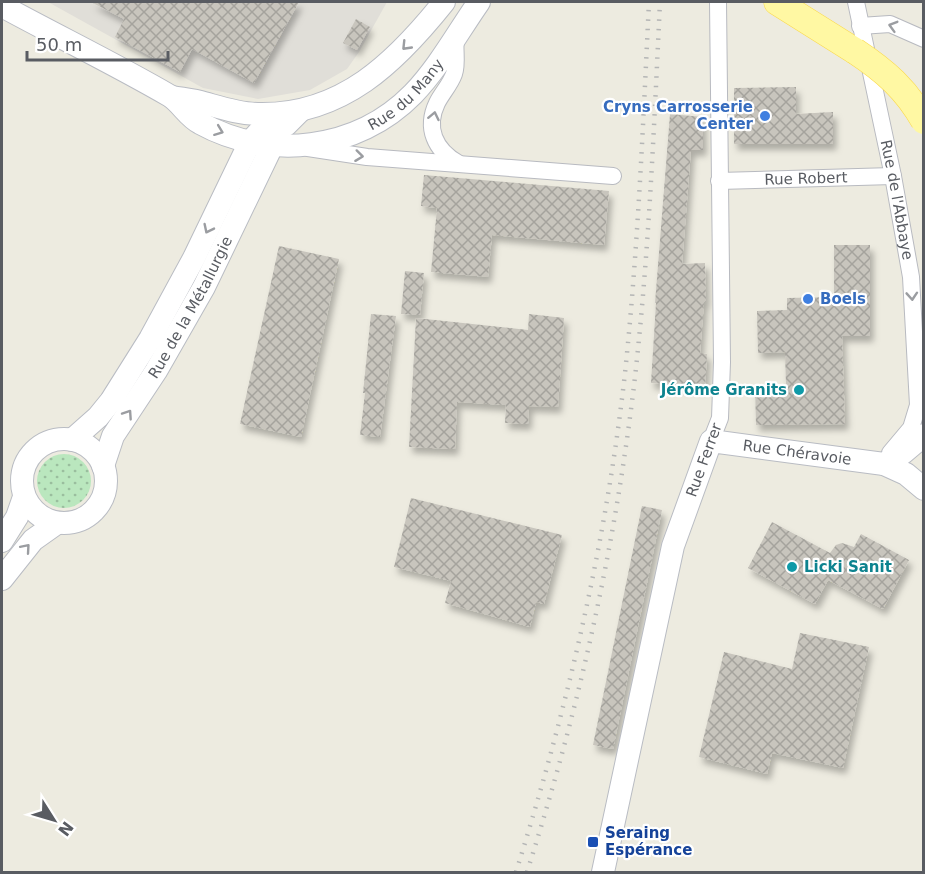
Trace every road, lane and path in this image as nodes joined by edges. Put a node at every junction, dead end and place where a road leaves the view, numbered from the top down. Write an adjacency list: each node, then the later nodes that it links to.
1 (444, 2): 11 (street, Rue du Many, one-way to 11)
2 (479, 2): 8 (street, Rue du Many)
3 (718, 2): 18 (street, Rue Ferrer)
4 (777, 2): 12 (main road, bridge)
5 (856, 2): 7 (street, Rue de l'Abbaye)
6 (2, 6): 10 (street)
7 (861, 26): 9 (street, one-way to 7); 17 (street, Rue de l'Abbaye)
8 (457, 33): 14 (street, Rue du Many); 15 (street, one-way to 8)
9 (924, 39)
10 (172, 98): 11 (street); 13 (street, one-way to 13)
11 (300, 111): 13 (street)
12 (924, 121)
13 (261, 144): 14 (street, Rue du Many); 20 (street, Rue de la Métallurgie, one-way to 20); 23 (street, Rue de la Métallurgie, one-way to 13)
14 (302, 146): 15 (street, one-way to 15)
15 (458, 163): 16 (street)
16 (613, 176)
17 (893, 176): 18 (street, Rue Robert); 22 (street, Rue de l'Abbaye, one-way to 22)
18 (719, 181): 21 (street, Rue Ferrer)
19 (924, 435): 22 (street)
20 (72, 440): 23 (street); 25 (street)
21 (711, 441): 22 (street, Rue Chéravoie); 29 (street, Rue Ferrer)
22 (884, 464): 24 (street, Rue Chéravoie)
23 (103, 466): 26 (street, Rue de la Métallurgie)
24 (924, 489)
25 (24, 497): 26 (street); 27 (street)
26 (57, 523): 28 (street, Rue de la Métallurgie, one-way to 26)
27 (2, 541)
28 (2, 579)
29 (603, 873)

